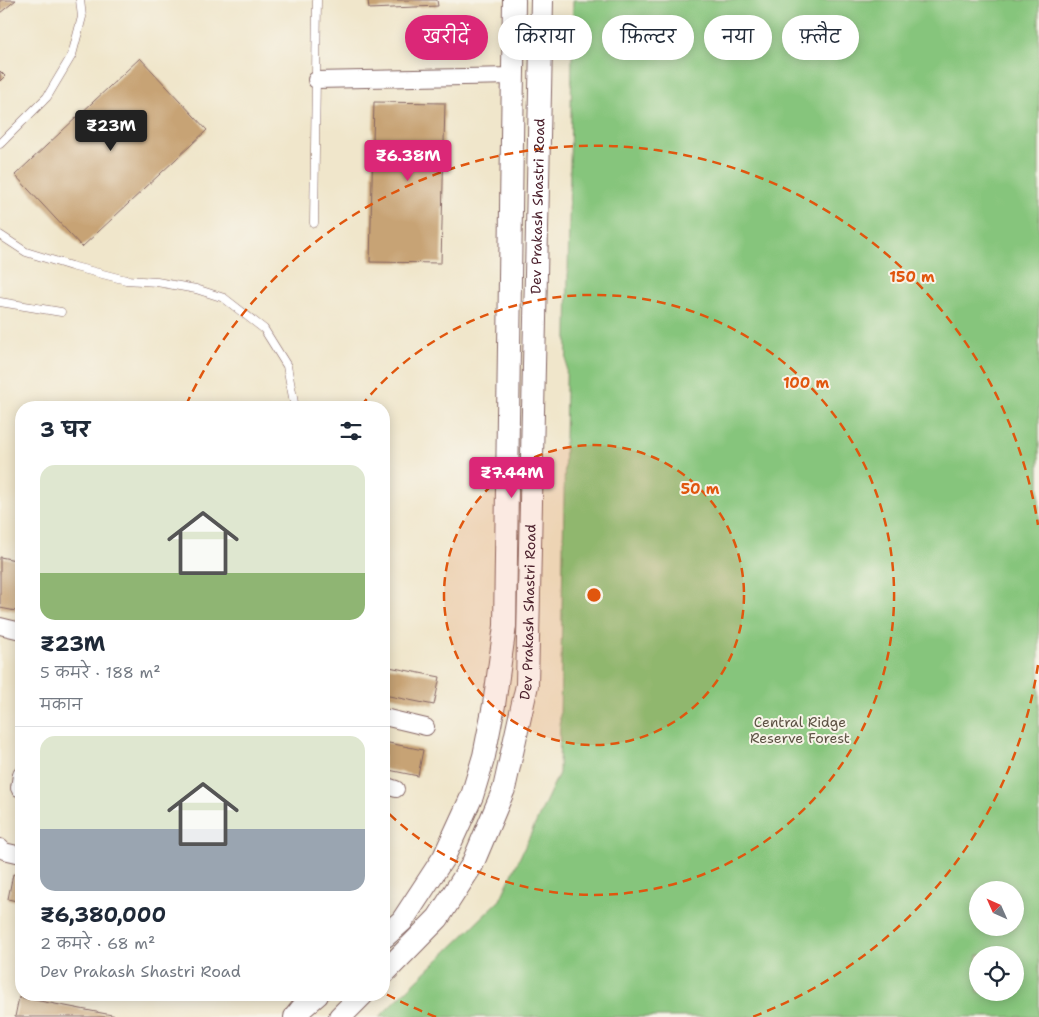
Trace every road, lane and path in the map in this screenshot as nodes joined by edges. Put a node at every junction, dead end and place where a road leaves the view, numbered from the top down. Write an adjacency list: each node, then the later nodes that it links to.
1 (80, 0): 7 (lane)
2 (317, 0): 6 (lane)
3 (514, 0): 5 (street, Dev Prakash Shastri Road)
4 (542, 0): 20 (street, Dev Prakash Shastri Road)
5 (513, 76): 6 (street); 19 (street, Dev Prakash Shastri Road)
6 (316, 80): 8 (lane)
7 (0, 144)
8 (314, 223)
9 (0, 235): 12 (lane)
10 (0, 302): 11 (lane)
11 (61, 312)
12 (294, 401)
13 (0, 626): 14 (street)
14 (15, 630)
15 (390, 718): 16 (street)
16 (426, 727)
17 (0, 848): 18 (street)
18 (15, 853)
19 (390, 932)
20 (390, 967)
21 (310, 1001): 23 (street)
22 (356, 1001): 24 (street)
23 (295, 1017)
24 (340, 1017)

